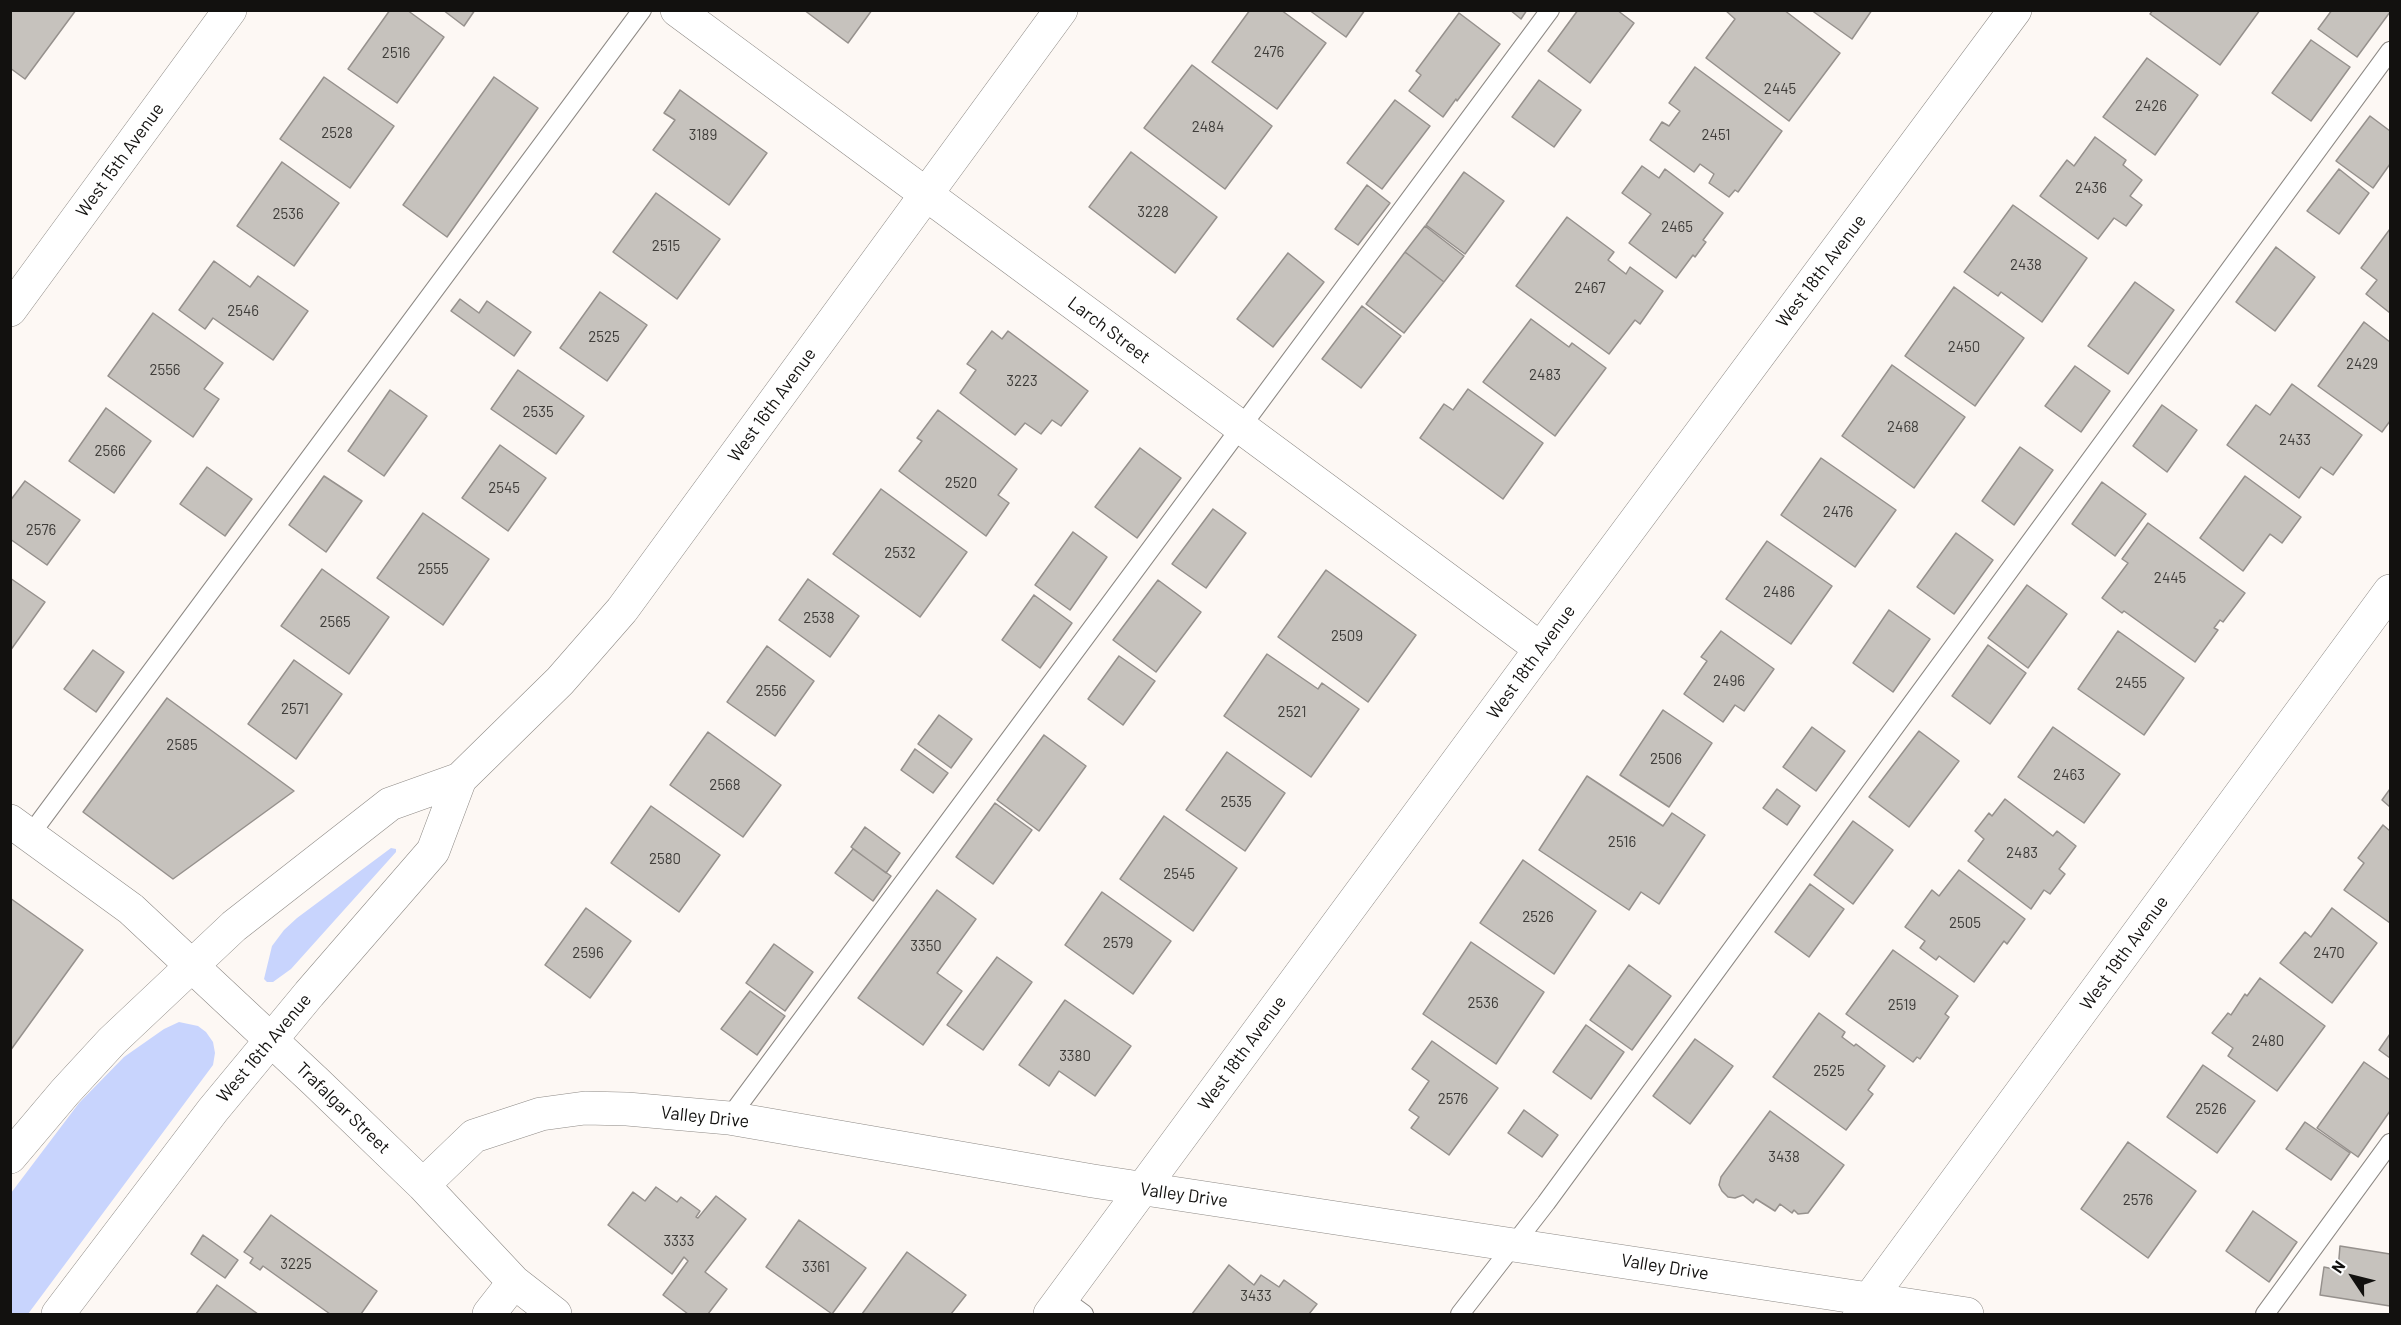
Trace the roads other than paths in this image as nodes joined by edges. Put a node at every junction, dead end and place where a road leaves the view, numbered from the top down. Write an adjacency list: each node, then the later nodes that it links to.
1 (230, 10): 9 (street, West 15th Avenue)
2 (642, 10): 14 (lane)
3 (677, 10): 8 (street, Larch Street)
4 (1061, 10): 8 (street, West 16th Avenue)
5 (1550, 10): 10 (lane)
6 (2015, 10): 12 (street, West 18th Avenue)
7 (2391, 51): 22 (lane)
8 (926, 194): 10 (street, Larch Street); 13 (street, West 16th Avenue)
9 (10, 310)
10 (1241, 428): 12 (street, Larch Street); 17 (lane)
11 (2391, 591): 24 (street, West 19th Avenue)
12 (1541, 649): 21 (street, West 18th Avenue)
13 (460, 779): 15 (street, West 16th Avenue); 16 (street, West 16th Avenue)
14 (20, 828): 15 (street, Trafalgar Street)
15 (192, 965): 16 (street, Trafalgar Street); 19 (street, West 16th Avenue)
16 (271, 1040): 20 (street, Trafalgar Street); 26 (street, West 16th Avenue)
17 (729, 1118): 20 (street, Valley Drive); 21 (street, Valley Drive)
18 (2391, 1143): 31 (lane)
19 (10, 1157)
20 (423, 1185): 23 (street, Trafalgar Street)
21 (1142, 1188): 22 (street, Valley Drive); 25 (street, West 18th Avenue)
22 (1515, 1244): 24 (street, Valley Drive); 29 (lane)
23 (514, 1282): 27 (street); 28 (street, Trafalgar Street)
24 (1864, 1307): 30 (street, Valley Drive)
25 (1065, 1309)
26 (58, 1314)
27 (489, 1314)
28 (555, 1314)
29 (1460, 1314)
30 (1967, 1314)
31 (2265, 1314)

